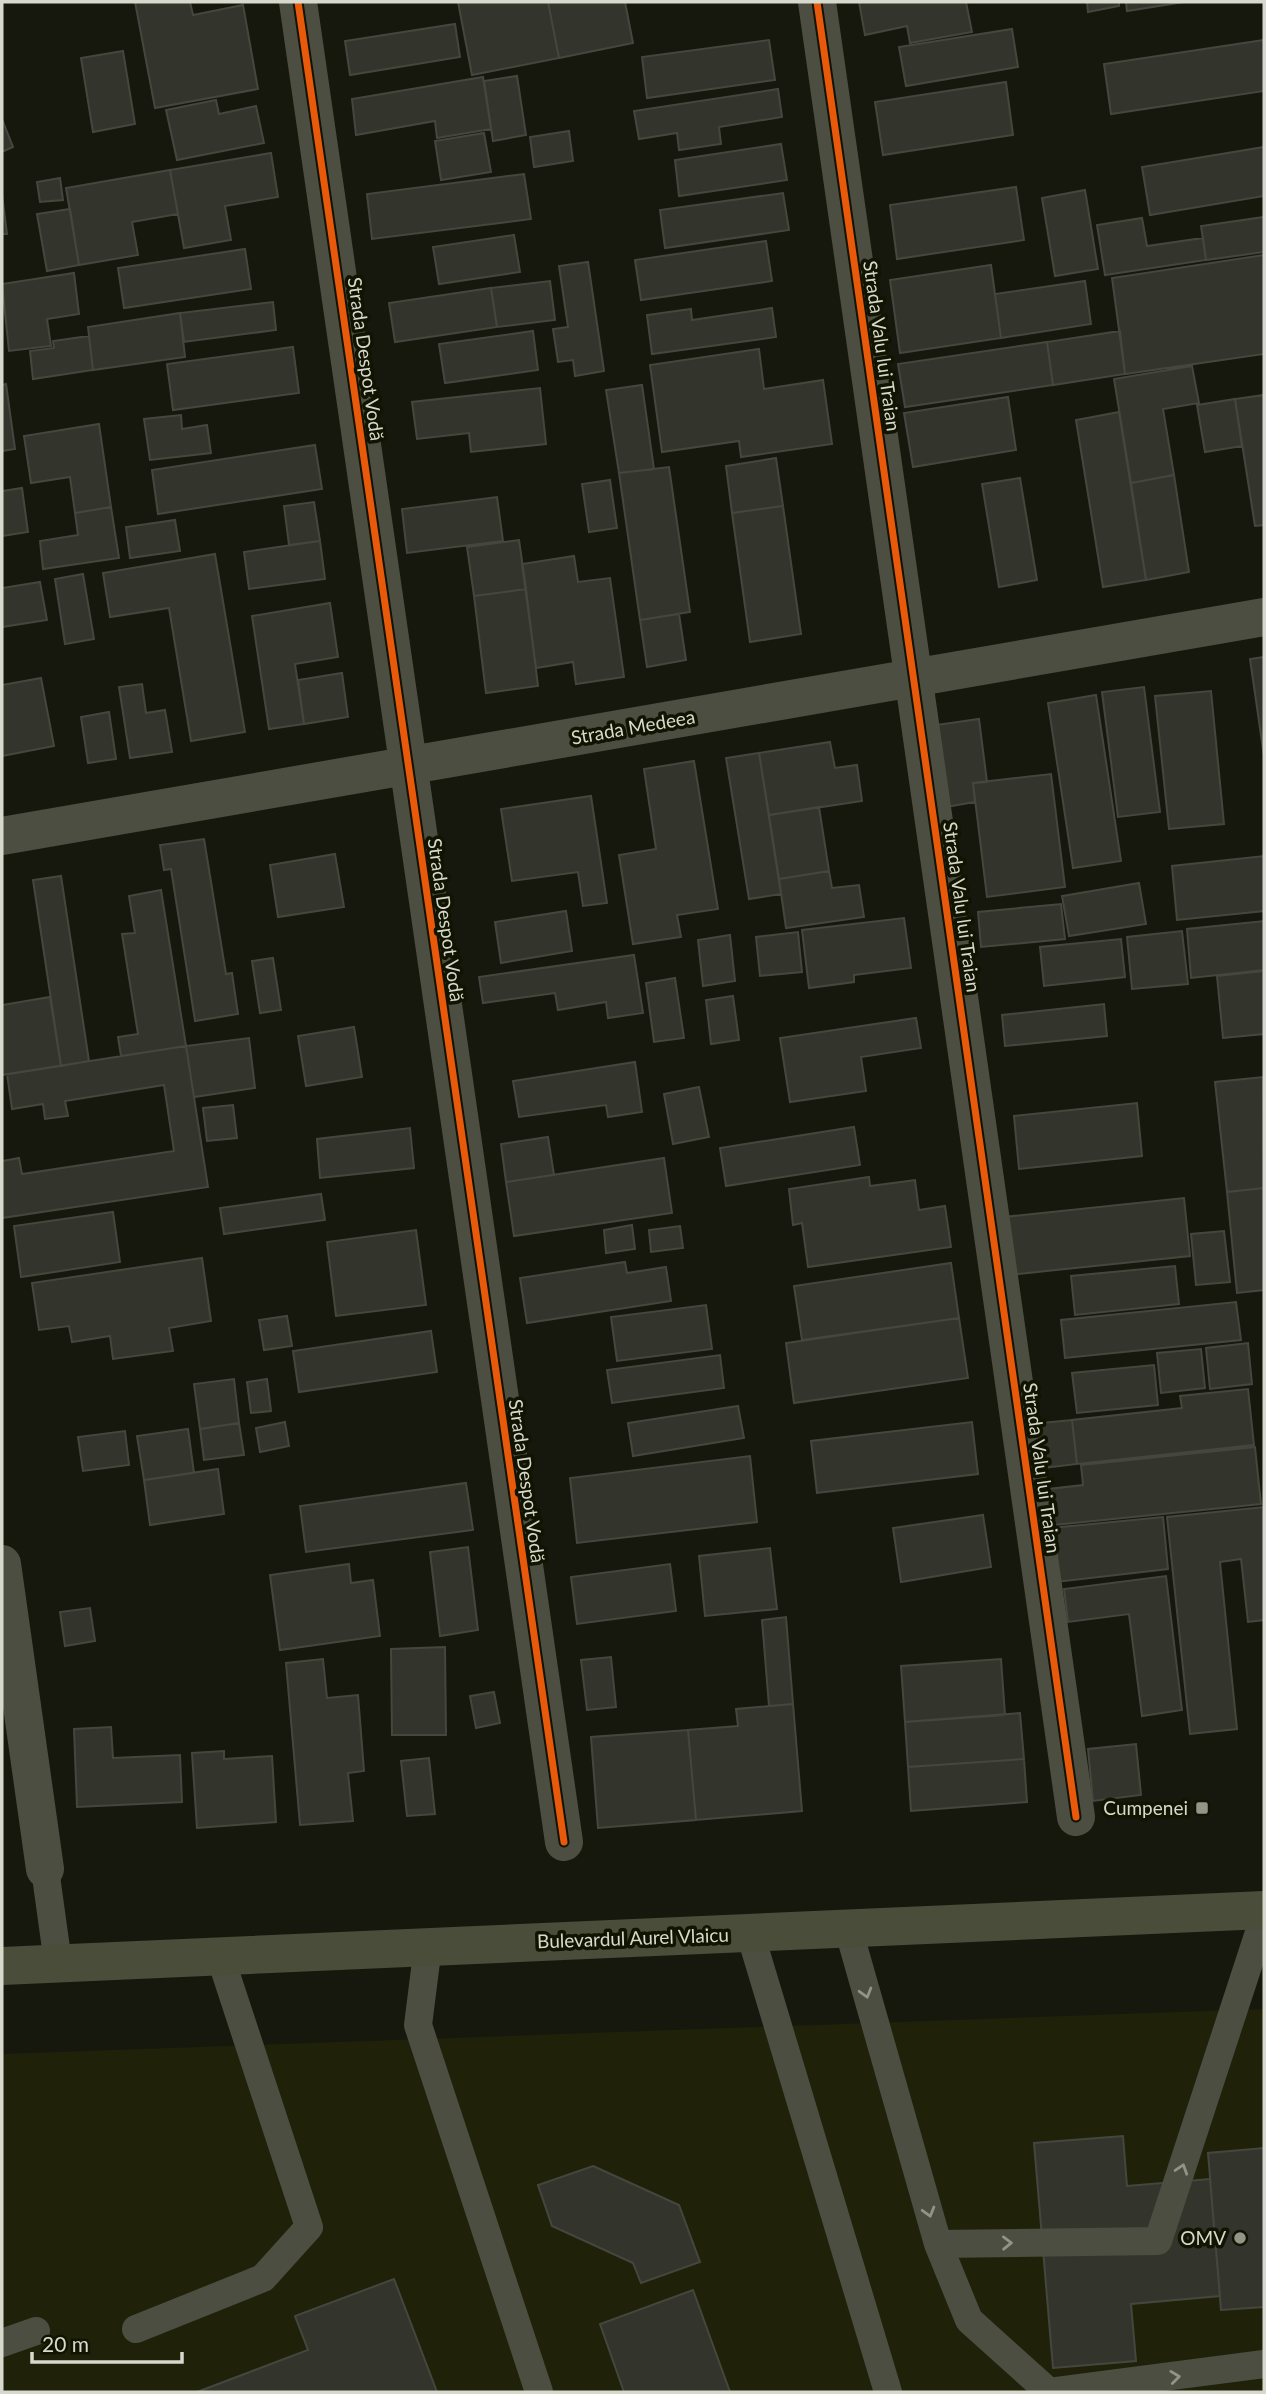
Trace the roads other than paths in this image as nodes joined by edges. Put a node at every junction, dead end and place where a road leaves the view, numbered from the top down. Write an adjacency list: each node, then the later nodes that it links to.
1 (298, 2): 5 (street, Strada Despot Vodă)
2 (817, 2): 4 (street, Strada Valu lui Traian)
3 (1264, 617): 4 (street, Strada Medeea)
4 (913, 678): 5 (street, Strada Medeea); 8 (street, Strada Valu lui Traian)
5 (408, 765): 6 (street, Strada Medeea); 9 (street, Strada Despot Vodă)
6 (2, 836)
7 (2, 1564): 10 (street)
8 (1076, 1817)
9 (564, 1842)
10 (45, 1869): 17 (lane)
11 (1264, 1910): 13 (main road, Bulevardul Aurel Vlaicu)
12 (1264, 1917): 19 (lane, one-way to 12)
13 (848, 1928): 14 (main road, Bulevardul Aurel Vlaicu); 19 (lane, one-way to 19)
14 (750, 1933): 15 (main road, Bulevardul Aurel Vlaicu); 25 (lane)
15 (428, 1947): 16 (main road, Bulevardul Aurel Vlaicu); 24 (lane)
16 (220, 1956): 17 (main road, Bulevardul Aurel Vlaicu); 20 (lane)
17 (58, 1963): 18 (main road, Bulevardul Aurel Vlaicu)
18 (2, 1966)
19 (938, 2244): 23 (lane, one-way to 23)
20 (136, 2329)
21 (36, 2331): 22 (lane)
22 (2, 2343)
23 (1264, 2364)
24 (539, 2392)
25 (888, 2392)

